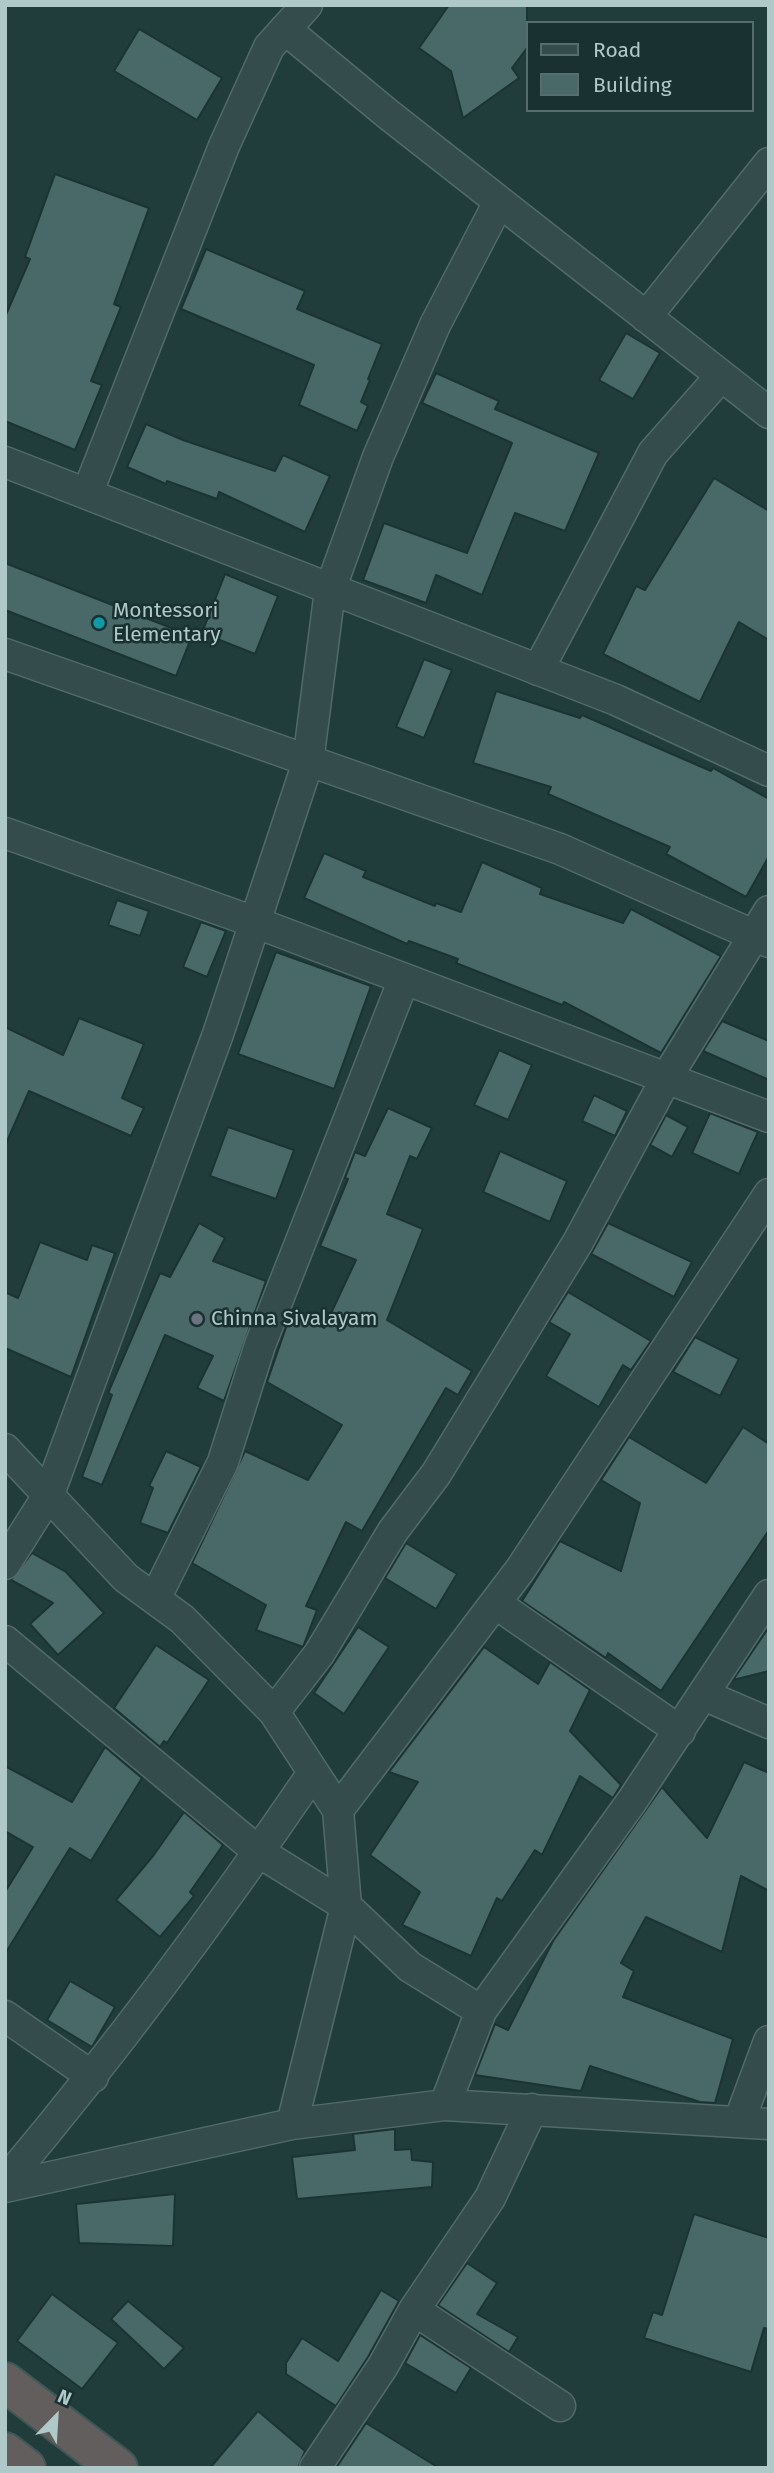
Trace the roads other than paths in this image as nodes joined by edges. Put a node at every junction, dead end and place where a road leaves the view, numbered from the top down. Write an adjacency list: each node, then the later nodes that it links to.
1 (307, 5): 2 (street)
2 (285, 29): 4 (street); 9 (street)
3 (769, 163): 5 (street)
4 (499, 202): 5 (street); 10 (street)
5 (646, 317): 6 (street)
6 (721, 376): 7 (street); 12 (street)
7 (769, 413)
8 (5, 462): 9 (street)
9 (87, 494): 10 (street)
10 (330, 590): 12 (street); 13 (street)
11 (5, 654): 13 (street)
12 (538, 670): 14 (street)
13 (309, 762): 16 (street); 17 (street)
14 (769, 771)
15 (5, 834): 16 (street)
16 (257, 923): 18 (street); 23 (street)
17 (764, 930): 19 (street)
18 (404, 979): 19 (street); 26 (street)
19 (667, 1077): 20 (street); 30 (street)
20 (769, 1116)
21 (769, 1194): 27 (street)
22 (5, 1449): 23 (street)
23 (49, 1494): 24 (street); 26 (street)
24 (5, 1564)
25 (769, 1595): 29 (street)
26 (155, 1599): 30 (street)
27 (495, 1603): 32 (street); 34 (street)
28 (5, 1640): 35 (street)
29 (704, 1695): 31 (street); 32 (street)
30 (274, 1712): 33 (street)
31 (769, 1723)
32 (680, 1731): 37 (street)
33 (313, 1773): 34 (street); 35 (street)
34 (338, 1810): 36 (street)
35 (259, 1852): 36 (street); 40 (street)
36 (346, 1906): 37 (street); 44 (street)
37 (481, 2011): 41 (street)
38 (5, 2016): 40 (street)
39 (769, 2040): 43 (street)
40 (93, 2077): 46 (street)
41 (445, 2105): 42 (street); 44 (street)
42 (532, 2109): 43 (street); 47 (street)
43 (739, 2122): 45 (street)
44 (292, 2124): 46 (street)
45 (769, 2124)
46 (5, 2185)
47 (414, 2310): 49 (street); 53 (street)
48 (5, 2382): 52 (highway)
49 (560, 2406)
50 (5, 2452): 51 (highway)
51 (26, 2468)
52 (118, 2468)
53 (315, 2468)

